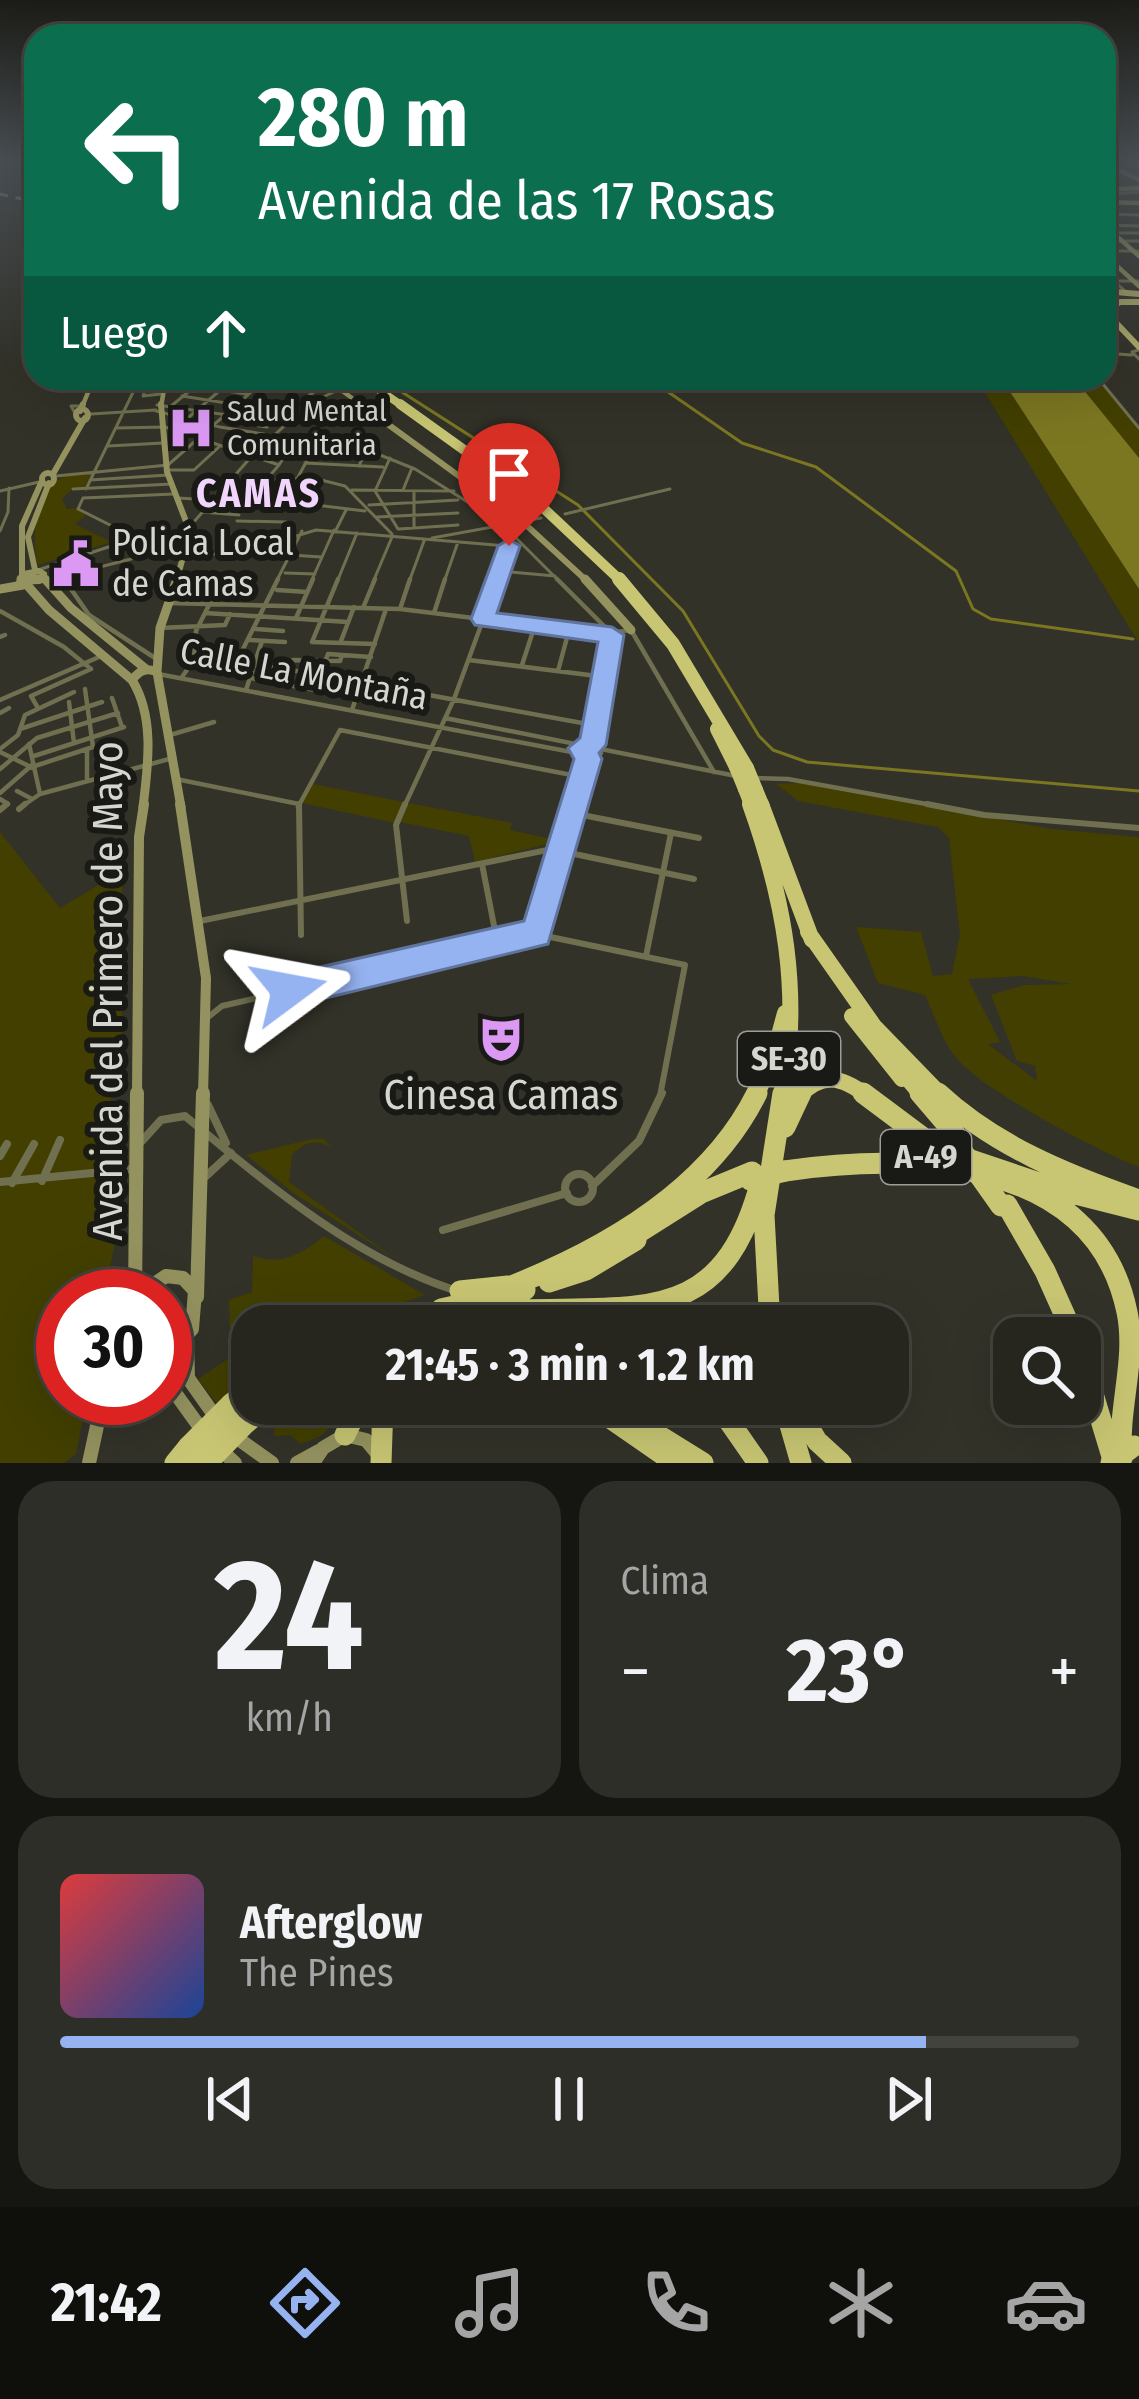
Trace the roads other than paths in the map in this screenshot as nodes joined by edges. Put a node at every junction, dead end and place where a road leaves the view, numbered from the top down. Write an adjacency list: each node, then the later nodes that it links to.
1 (1116, 237): 2 (main road)
2 (1121, 242): 3 (street); 4 (main road)
3 (1139, 242)
4 (1136, 253)
5 (1116, 267): 8 (main road)
6 (1116, 283): 7 (street)
7 (1124, 290)
8 (1138, 295): 10 (main road)
9 (1116, 301): 10 (main road)
10 (1119, 304): 11 (main road)
11 (1116, 306)
12 (1116, 327): 13 (main road)
13 (1137, 352)
14 (91, 390): 36 (main road)
15 (155, 390): 24 (street)
16 (163, 390): 33 (main road)
17 (190, 390): 28 (street)
18 (220, 390): 27 (street); 29 (street)
19 (251, 390): 27 (street)
20 (307, 390): 25 (street)
21 (339, 390): 35 (street); 108 (main road)
22 (372, 390): 238 (highway, SE-30, bridge)
23 (1107, 390): 46 (street)
24 (145, 391): 26 (street)
25 (314, 391): 30 (street)
26 (134, 392): 37 (street)
27 (247, 394): 31 (street)
28 (182, 396): 29 (street); 33 (street)
29 (208, 400): 31 (street); 34 (street)
30 (302, 400)
31 (235, 404): 32 (street); 38 (street)
32 (254, 407): 35 (street); 35 (street); 40 (street)
33 (161, 409): 34 (street); 37 (street); 43 (street); 44 (main road)
34 (196, 410): 38 (street); 39 (street)
35 (298, 411): 42 (street)
36 (81, 412): 37 (street); 66 (main road)
37 (124, 412): 45 (street)
38 (223, 415): 40 (street); 43 (street)
39 (189, 417)
40 (244, 418): 41 (street); 41 (street)
41 (273, 422): 42 (street)
42 (285, 423): 47 (street)
43 (211, 425): 47 (street); 48 (street)
44 (158, 426): 45 (street); 48 (street); 49 (main road)
45 (116, 428): 51 (street)
46 (1139, 428)
47 (272, 435): 52 (street); 55 (street)
48 (198, 437): 50 (street); 73 (street)
49 (163, 443): 51 (street); 73 (main road)
50 (221, 445): 54 (street); 73 (street)
51 (107, 446): 63 (street)
52 (257, 450): 54 (street); 58 (street)
53 (331, 454): 56 (street); 57 (street); 59 (street)
54 (252, 456): 58 (street); 90 (street)
55 (390, 458): 61 (street); 62 (street)
56 (305, 463): 57 (street); 70 (street)
57 (325, 464): 59 (street)
58 (279, 465): 65 (street)
59 (359, 466): 62 (street)
60 (129, 467): 63 (street); 67 (street); 73 (street)
61 (412, 467): 68 (street); 83 (street)
62 (386, 468): 82 (street)
63 (95, 470): 66 (street); 71 (street)
64 (341, 472): 74 (street)
65 (273, 474): 69 (street); 72 (street)
66 (49, 478): 75 (street); 107 (main road); 132 (main road)
67 (124, 478): 71 (street); 73 (street); 76 (street)
68 (433, 478): 85 (street); 86 (street)
69 (289, 479): 70 (street); 72 (street)
70 (297, 479): 74 (street)
71 (90, 480): 79 (street)
72 (268, 480): 89 (street)
73 (171, 481): 76 (street); 87 (street); 88 (street); 111 (main road)
74 (334, 482): 81 (street)
75 (2, 487): 110 (street)
76 (120, 487): 79 (street); 87 (street)
77 (188, 488): 88 (street)
78 (73, 489): 79 (street)
79 (86, 489)
80 (670, 489): 101 (street)
81 (352, 490): 82 (street); 97 (street)
82 (375, 490): 83 (street); 94 (street)
83 (403, 490): 84 (street)
84 (414, 490): 85 (street); 92 (street)
85 (429, 490): 86 (street)
86 (457, 492): 91 (street); 109 (street)
87 (115, 497): 120 (street)
88 (186, 498): 90 (street)
89 (251, 499): 90 (street); 93 (street); 96 (street)
90 (213, 500): 96 (street); 99 (street)
91 (458, 500): 92 (street); 100 (street)
92 (414, 502): 94 (street); 102 (street)
93 (280, 503): 95 (street); 95 (street)
94 (383, 504): 97 (street); 103 (street)
95 (304, 506): 98 (street)
96 (245, 508): 105 (street)
97 (367, 508): 98 (street); 117 (street)
98 (346, 511): 114 (street)
99 (202, 512): 105 (street); 111 (street)
100 (458, 513): 102 (street); 113 (street)
101 (566, 514)
102 (414, 515): 103 (street); 112 (street)
103 (390, 516): 104 (street); 117 (street)
104 (377, 517)
105 (238, 518): 119 (street)
106 (541, 518): 108 (street)
107 (23, 520): 110 (street); 135 (main road)
108 (526, 521): 109 (street); 118 (street); 136 (main road)
109 (501, 524): 113 (street); 118 (street)
110 (2, 526)
111 (189, 526): 125 (street); 128 (main road)
112 (414, 528): 113 (street); 117 (street)
113 (458, 528): 121 (street)
114 (335, 530): 115 (street); 116 (street); 127 (street)
115 (302, 531): 119 (street); 126 (street)
116 (357, 532): 117 (street); 149 (street)
117 (393, 534): 122 (street); 151 (street)
118 (514, 536): 124 (street); 134 (street)
119 (284, 537): 128 (street)
120 (136, 538): 125 (street); 132 (street)
121 (437, 539): 122 (street); 123 (street)
122 (425, 540): 153 (street)
123 (458, 542): 124 (street); 157 (street)
124 (509, 546): 129 (street)
125 (154, 547): 133 (street)
126 (291, 555): 127 (street); 130 (street)
127 (322, 556): 131 (street)
128 (182, 558): 146 (main road)
129 (501, 571): 134 (street); 161 (street)
130 (283, 572): 131 (street); 141 (street)
131 (315, 574): 142 (street)
132 (42, 575): 133 (street); 135 (main road); 185 (main road)
133 (62, 576): 185 (street)
134 (557, 576): 143 (street)
135 (23, 580): 138 (main road); 178 (main road)
136 (593, 584): 143 (street); 144 (main road)
137 (218, 587): 139 (street); 140 (street); 145 (street)
138 (0, 588)
139 (244, 588)
140 (188, 589)
141 (274, 590): 142 (street); 147 (street)
142 (307, 592): 148 (street)
143 (574, 594): 154 (street)
144 (608, 600): 154 (street); 171 (main road)
145 (211, 601): 146 (street); 147 (street); 156 (street)
146 (168, 603): 168 (main road)
147 (268, 604): 148 (street); 159 (street)
148 (302, 605): 149 (street); 160 (street)
149 (326, 606): 150 (street); 163 (street)
150 (354, 607): 151 (street); 164 (street)
151 (363, 608): 152 (street)
152 (386, 609): 153 (street); 177 (street)
153 (400, 609): 157 (street)
154 (590, 610): 173 (street)
155 (0, 611): 162 (street)
156 (205, 613): 158 (street); 166 (street)
157 (434, 613): 161 (street)
158 (230, 614): 159 (street); 166 (street)
159 (262, 616): 160 (street); 169 (street)
160 (292, 619): 163 (street); 172 (street)
161 (483, 619): 167 (street); 180 (street)
162 (15, 620): 165 (street); 181 (street)
163 (321, 621): 164 (street); 176 (street)
164 (348, 622): 176 (street)
165 (0, 625)
166 (199, 625): 168 (street); 187 (street)
167 (535, 625): 170 (street); 183 (street)
168 (160, 628): 185 (main road)
169 (256, 629): 172 (street); 174 (street)
170 (570, 629): 173 (street); 186 (street)
171 (631, 630): 173 (street); 234 (street)
172 (283, 631): 175 (street)
173 (611, 633): 188 (street)
174 (250, 640): 175 (street); 182 (street)
175 (262, 641): 182 (street)
176 (340, 643): 177 (street)
177 (375, 644): 179 (street)
178 (103, 656): 181 (street); 191 (main road)
179 (371, 657): 184 (street); 190 (street)
180 (469, 660): 183 (street); 197 (street)
181 (85, 663): 198 (street); 203 (street)
182 (257, 663): 184 (street); 189 (street)
183 (522, 666): 186 (street)
184 (285, 667): 190 (street)
185 (155, 669): 187 (street, Calle La Montaña); 191 (main road); 217 (main road)
186 (558, 671): 188 (street)
187 (182, 676): 193 (street, Calle La Montaña)
188 (604, 676): 212 (street)
189 (251, 678): 193 (street); 196 (street, Calle La Montaña)
190 (363, 682): 196 (street); 197 (street)
191 (135, 683): 232 (main road, Avenida del Primero de Mayo)
192 (85, 689): 201 (street)
193 (246, 690): 204 (street, Calle La Montaña)
194 (74, 692): 203 (street)
195 (112, 698): 207 (street)
196 (357, 698): 204 (street)
197 (454, 699): 208 (street); 212 (street)
198 (0, 700)
199 (69, 702): 205 (street)
200 (102, 702): 201 (street)
201 (88, 706): 205 (street); 209 (street)
202 (9, 708): 206 (street)
203 (38, 708): 215 (street)
204 (352, 710): 211 (street, Calle La Montaña)
205 (70, 712): 213 (street); 215 (street)
206 (0, 713)
207 (118, 713): 209 (street); 218 (street)
208 (444, 718): 211 (street); 214 (street); 221 (street)
209 (90, 722): 213 (street); 218 (street)
210 (214, 722): 217 (street)
211 (425, 724): 214 (street, Calle La Montaña)
212 (594, 725): 221 (street)
213 (72, 727): 216 (street); 219 (street)
214 (440, 728): 223 (street); 227 (street, Calle La Montaña)
215 (19, 732): 220 (street); 225 (street)
216 (52, 734): 220 (street); 224 (street)
217 (170, 735): 229 (main road)
218 (92, 738): 219 (street); 222 (street)
219 (74, 743): 224 (street)
220 (29, 744): 228 (street); 231 (street)
221 (590, 745): 226 (street); 227 (street)
222 (90, 748): 230 (street); 237 (street)
223 (431, 748): 235 (street); 243 (street); 253 (street)
224 (55, 749): 230 (street); 231 (street)
225 (0, 750): 228 (street)
226 (601, 752): 227 (street); 234 (street)
227 (585, 756): 235 (street)
228 (13, 758): 231 (street); 233 (street)
229 (173, 758): 232 (street); 236 (main road)
230 (56, 759): 231 (street)
231 (34, 764): 240 (street); 241 (street)
232 (148, 766): 237 (street); 275 (main road, Avenida del Primero de Mayo)
233 (0, 770)
234 (714, 772): 247 (street)
235 (582, 777): 246 (street)
236 (176, 779): 243 (street); 258 (main road)
237 (87, 782): 241 (street)
238 (751, 789): 255 (highway, SE-30); 257 (highway, SE-30)
239 (16, 791): 242 (street)
240 (0, 793): 245 (street)
241 (40, 794): 242 (street)
242 (32, 799): 244 (street)
243 (299, 804): 256 (street)
244 (19, 809)
245 (0, 810)
246 (572, 813): 248 (street); 250 (street)
247 (1139, 828)
248 (670, 833): 249 (street); 252 (street)
249 (699, 838)
250 (561, 849): 251 (street); 252 (street); 261 (street)
251 (482, 862): 253 (street); 263 (street)
252 (663, 872): 254 (street); 264 (street)
253 (401, 879): 256 (street); 259 (street)
254 (694, 879)
255 (788, 883): 260 (highway, SE-30); 272 (highway)
256 (300, 901): 258 (street); 262 (street)
257 (783, 911): 269 (highway, SE-30); 296 (highway)
258 (200, 921): 265 (main road)
259 (407, 921)
260 (808, 932): 272 (highway, SE-30); 288 (highway)
261 (536, 934): 263 (street); 264 (street)
262 (301, 935)
263 (497, 940): 266 (street)
264 (646, 956): 284 (street)
265 (206, 997): 266 (street); 267 (main road)
266 (223, 1006): 267 (street)
267 (206, 1020): 268 (main road)
268 (203, 1085): 270 (main road); 276 (street)
269 (780, 1113): 290 (highway, SE-30); 301 (highway)
270 (201, 1129): 275 (street); 276 (street); 285 (main road)
271 (60, 1140): 281 (street)
272 (958, 1141): 303 (highway, bridge)
273 (8, 1144): 277 (street)
274 (34, 1144): 283 (street)
275 (139, 1146): 279 (main road, Avenida del Primero de Mayo)
276 (230, 1150): 285 (street); 298 (street)
277 (0, 1156)
278 (785, 1166): 280 (highway, bridge); 286 (highway, A-49); 320 (highway)
279 (139, 1168): 281 (street); 294 (main road, Avenida del Primero de Mayo)
280 (751, 1176): 293 (highway); 295 (highway)
281 (42, 1181): 283 (street)
282 (0, 1182): 283 (street)
283 (12, 1183)
284 (592, 1186): 287 (street); 287 (street)
285 (200, 1188): 299 (main road)
286 (1063, 1191): 288 (highway, A-49); 290 (highway)
287 (567, 1193): 292 (street)
288 (1111, 1198): 289 (highway); 291 (highway, A-49)
289 (1139, 1200)
290 (766, 1206): 302 (highway, SE-30)
291 (1139, 1210)
292 (443, 1230)
293 (614, 1248): 295 (highway); 296 (highway)
294 (137, 1269)
295 (549, 1282): 300 (highway)
296 (514, 1285): 298 (highway)
297 (192, 1288): 299 (main road)
298 (460, 1291)
299 (197, 1297): 304 (main road)
300 (453, 1305)
301 (635, 1305)
302 (769, 1305)
303 (1063, 1317)
304 (192, 1327)
305 (192, 1385): 326 (main road)
306 (1101, 1405): 320 (highway)
307 (1101, 1414): 320 (highway)
308 (192, 1422): 325 (main road)
309 (231, 1423): 322 (highway, bridge)
310 (98, 1425): 324 (main road)
311 (351, 1425): 318 (highway)
312 (382, 1425): 328 (highway)
313 (627, 1425): 321 (highway)
314 (639, 1425): 321 (highway)
315 (732, 1425): 323 (highway)
316 (790, 1425): 330 (highway)
317 (807, 1425): 331 (highway)
318 (346, 1435): 319 (main road); 328 (main road)
319 (318, 1455): 327 (main road)
320 (1121, 1457)
321 (688, 1459): 329 (highway)
322 (193, 1460)
323 (758, 1462)
324 (89, 1463)
325 (235, 1463)
326 (272, 1463)
327 (297, 1463)
328 (380, 1463)
329 (712, 1463)
330 (801, 1463)
331 (841, 1463)

